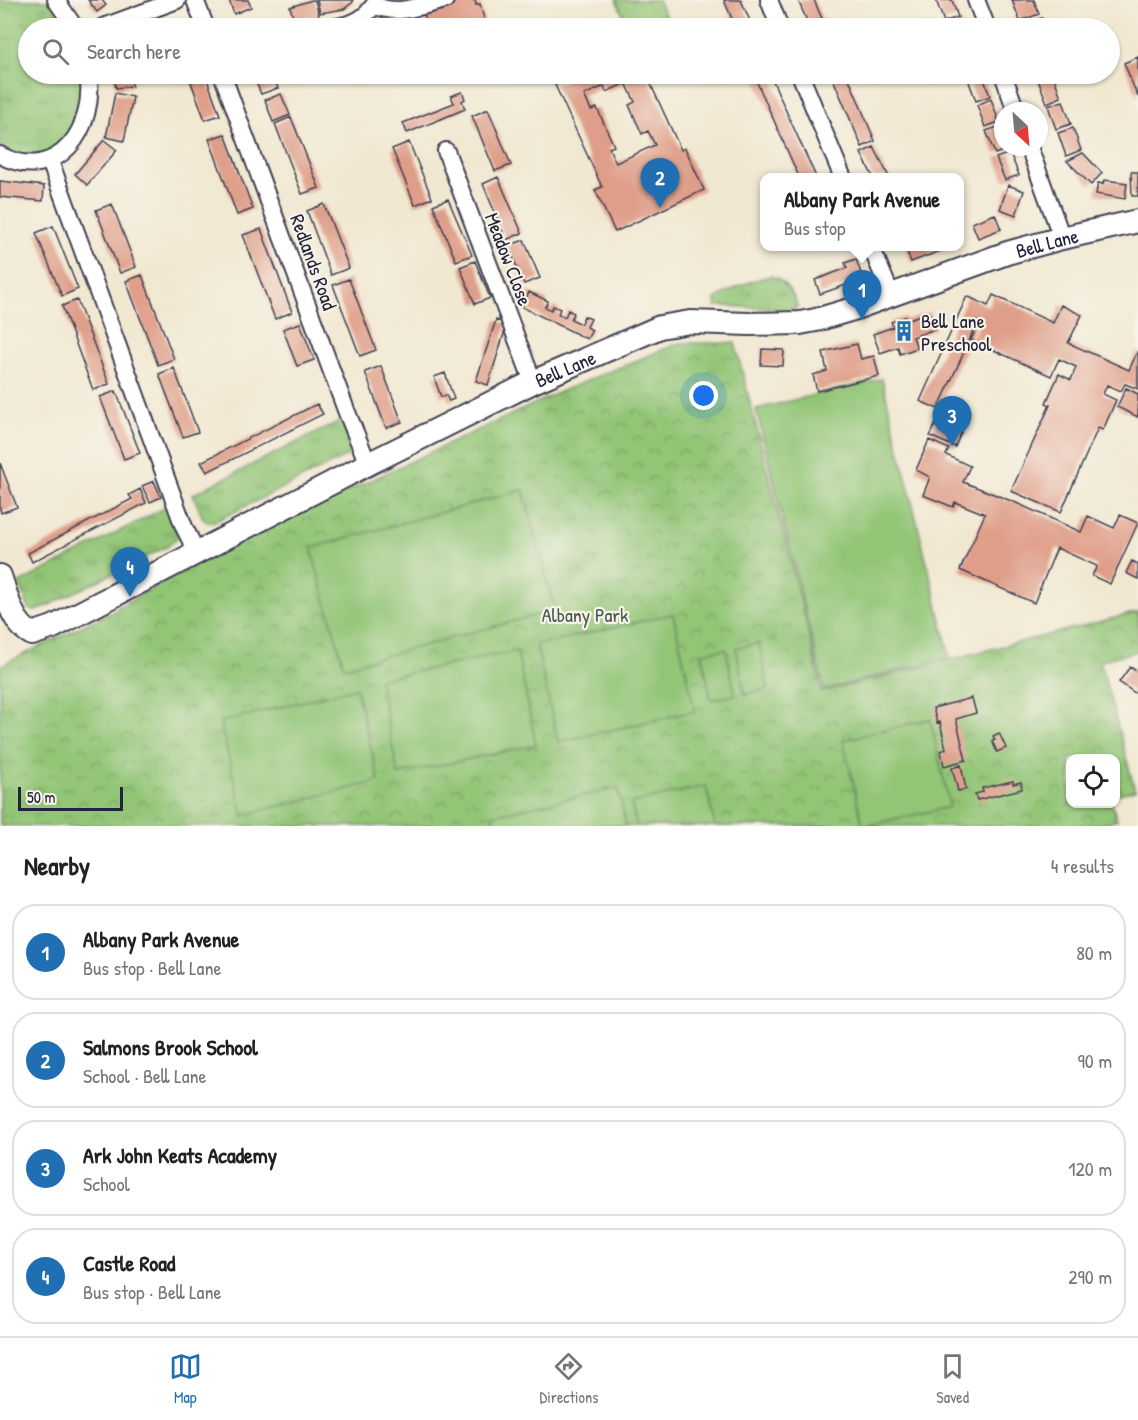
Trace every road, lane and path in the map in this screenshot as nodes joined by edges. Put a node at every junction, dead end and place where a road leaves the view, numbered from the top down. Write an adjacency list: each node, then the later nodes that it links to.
1 (56, 0): 8 (street)
2 (177, 0): 9 (street)
3 (195, 0): 10 (street)
4 (445, 0): 7 (street)
5 (769, 0): 12 (street)
6 (976, 0): 13 (street)
7 (373, 3): 11 (street)
8 (68, 18)
9 (128, 18)
10 (202, 18)
11 (362, 18)
12 (776, 18)
13 (983, 18)
14 (88, 84): 22 (street)
15 (226, 84): 29 (street, Redlands Road)
16 (804, 84): 23 (street)
17 (1007, 84): 18 (street)
18 (1013, 102)
19 (446, 152): 28 (street, Meadow Close)
20 (0, 155): 22 (street)
21 (1032, 156): 25 (street)
22 (50, 160): 30 (street)
23 (841, 173)
24 (1138, 221): 25 (street, Bell Lane)
25 (1062, 238): 27 (street, Bell Lane)
26 (873, 251): 27 (street)
27 (891, 295): 28 (street, Bell Lane)
28 (533, 382): 29 (street, Bell Lane)
29 (368, 464): 30 (street, Bell Lane)
30 (197, 553): 31 (street, Bell Lane)
31 (0, 576)

